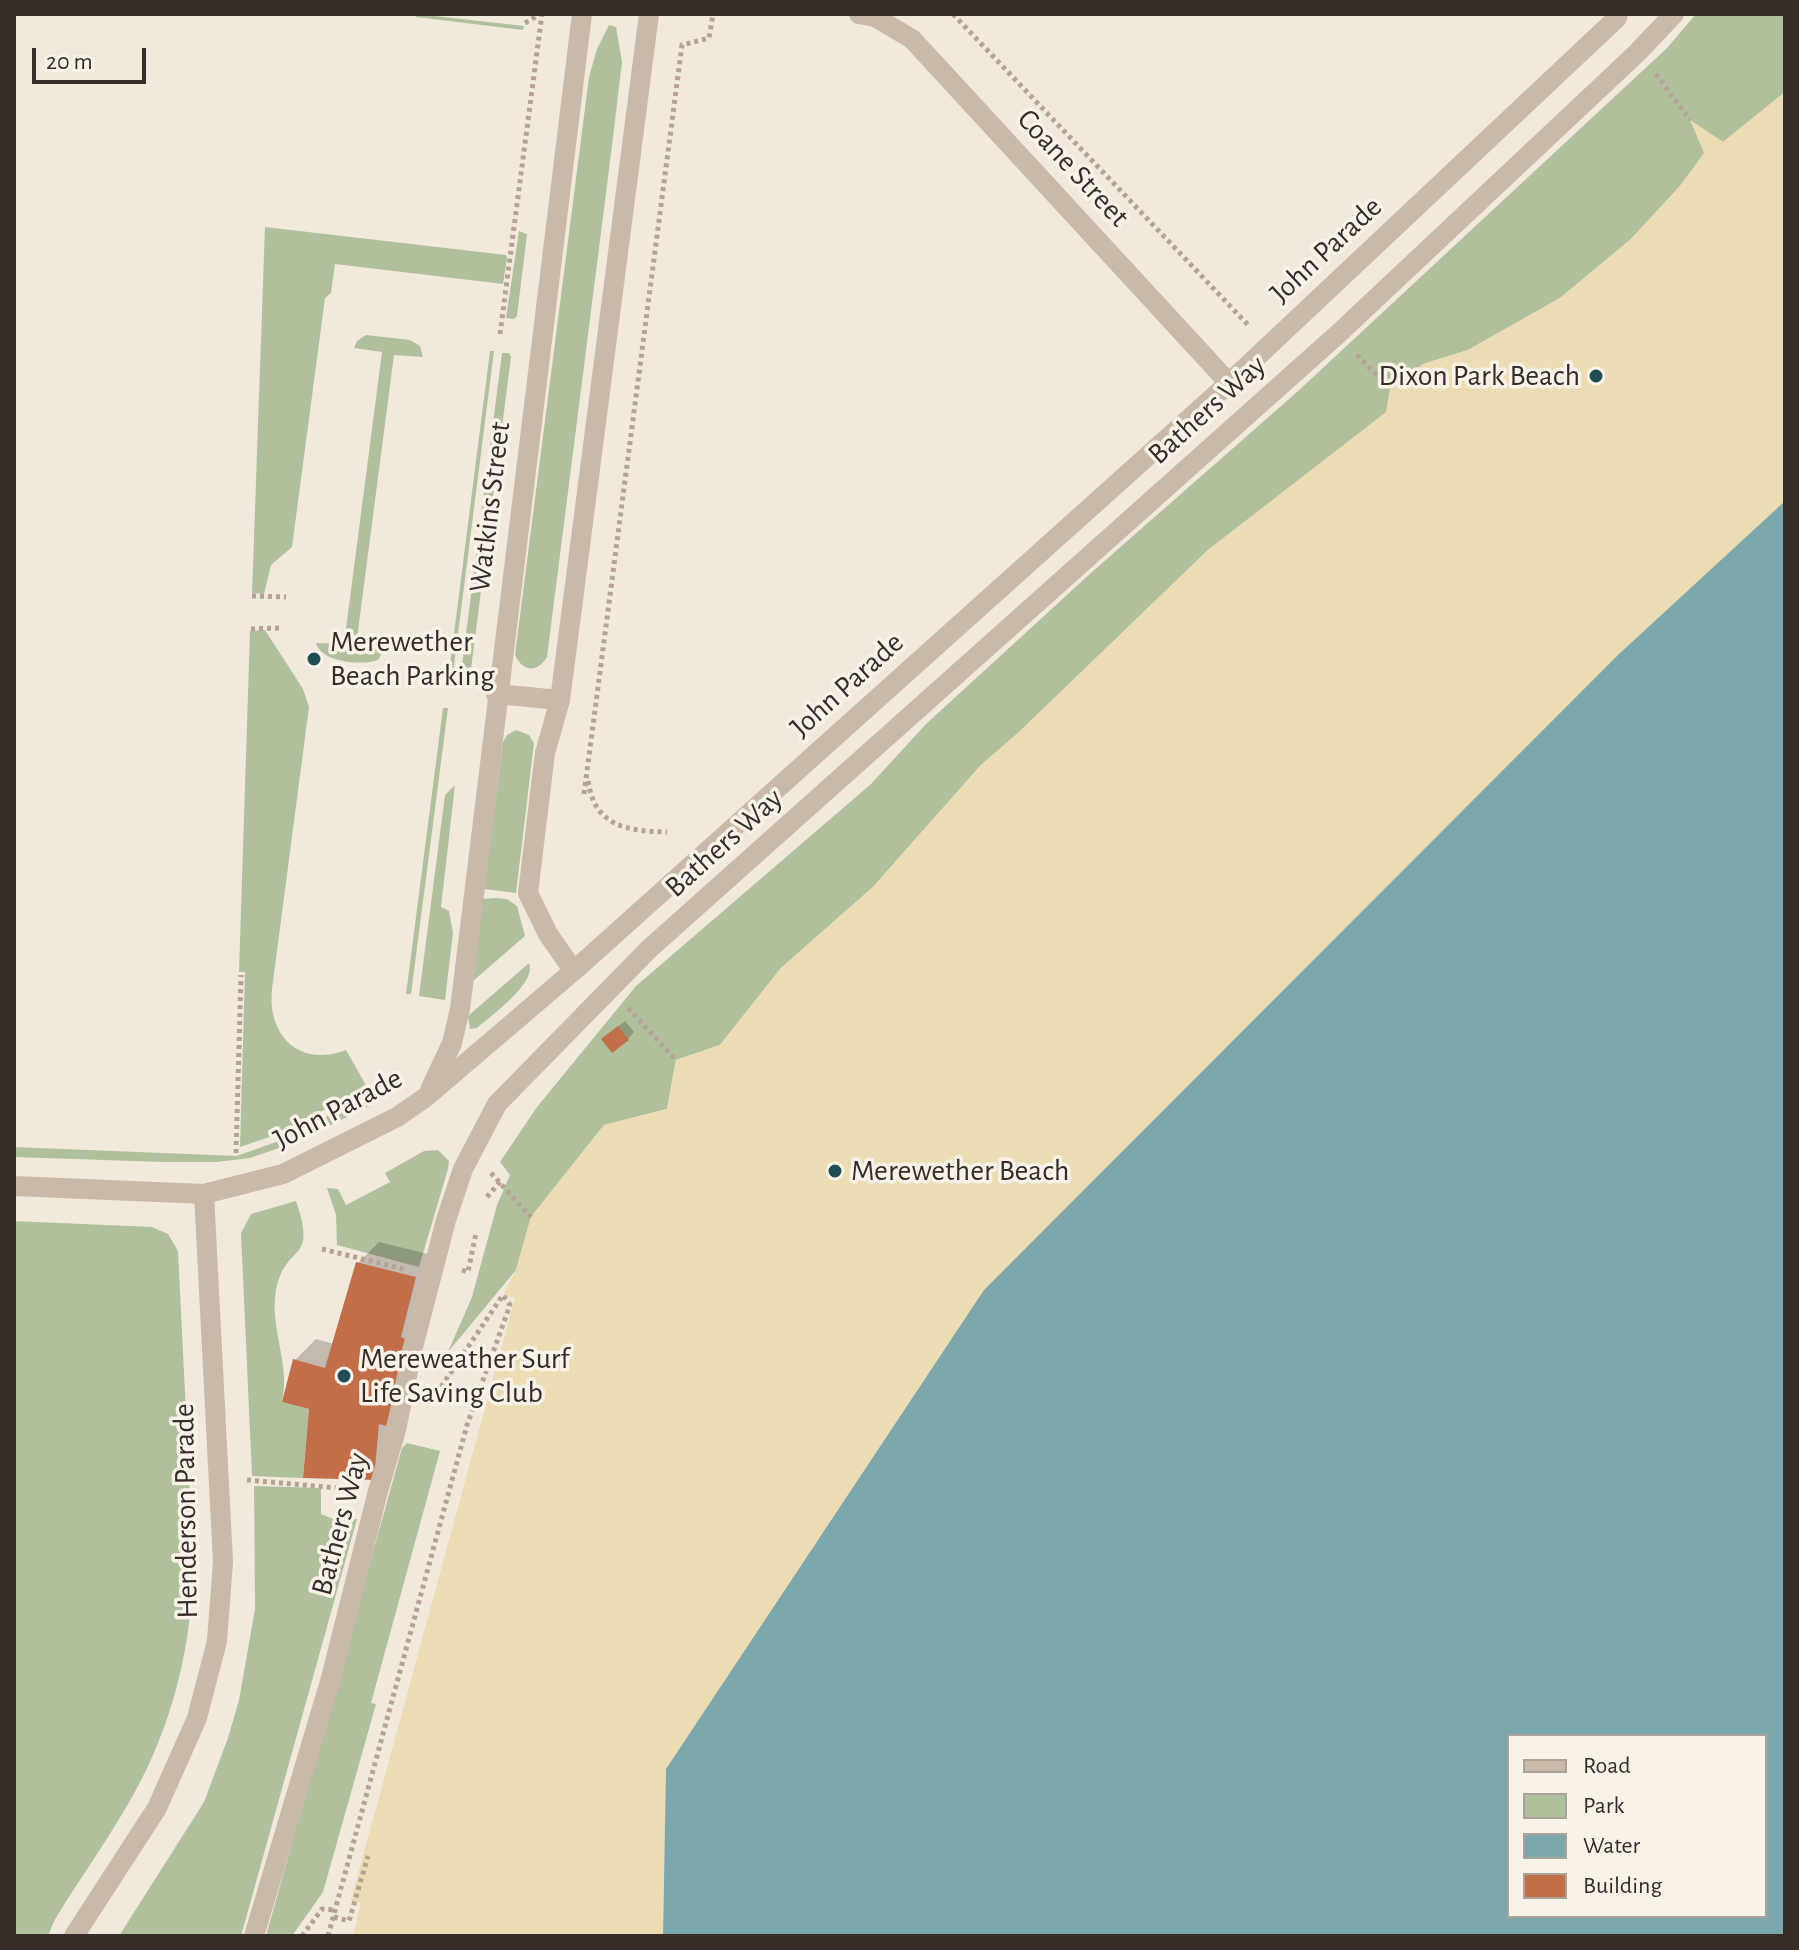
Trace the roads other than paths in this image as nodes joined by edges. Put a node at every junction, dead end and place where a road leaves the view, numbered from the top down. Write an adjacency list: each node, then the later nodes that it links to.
1 (582, 14): 7 (street, Watkins Street)
2 (649, 14): 8 (street)
3 (859, 14): 6 (street, Coane Street)
4 (1618, 14): 6 (street, John Parade)
5 (1674, 14): 14 (street, Bathers Way)
6 (1229, 383): 9 (street, John Parade)
7 (496, 694): 8 (street); 10 (street, Watkins Street)
8 (560, 700): 9 (street)
9 (573, 970): 10 (street, John Parade)
10 (426, 1097): 12 (street, John Parade)
11 (14, 1186): 12 (street, John Parade)
12 (204, 1194): 13 (street, Henderson Parade)
13 (74, 1936)
14 (254, 1936)

